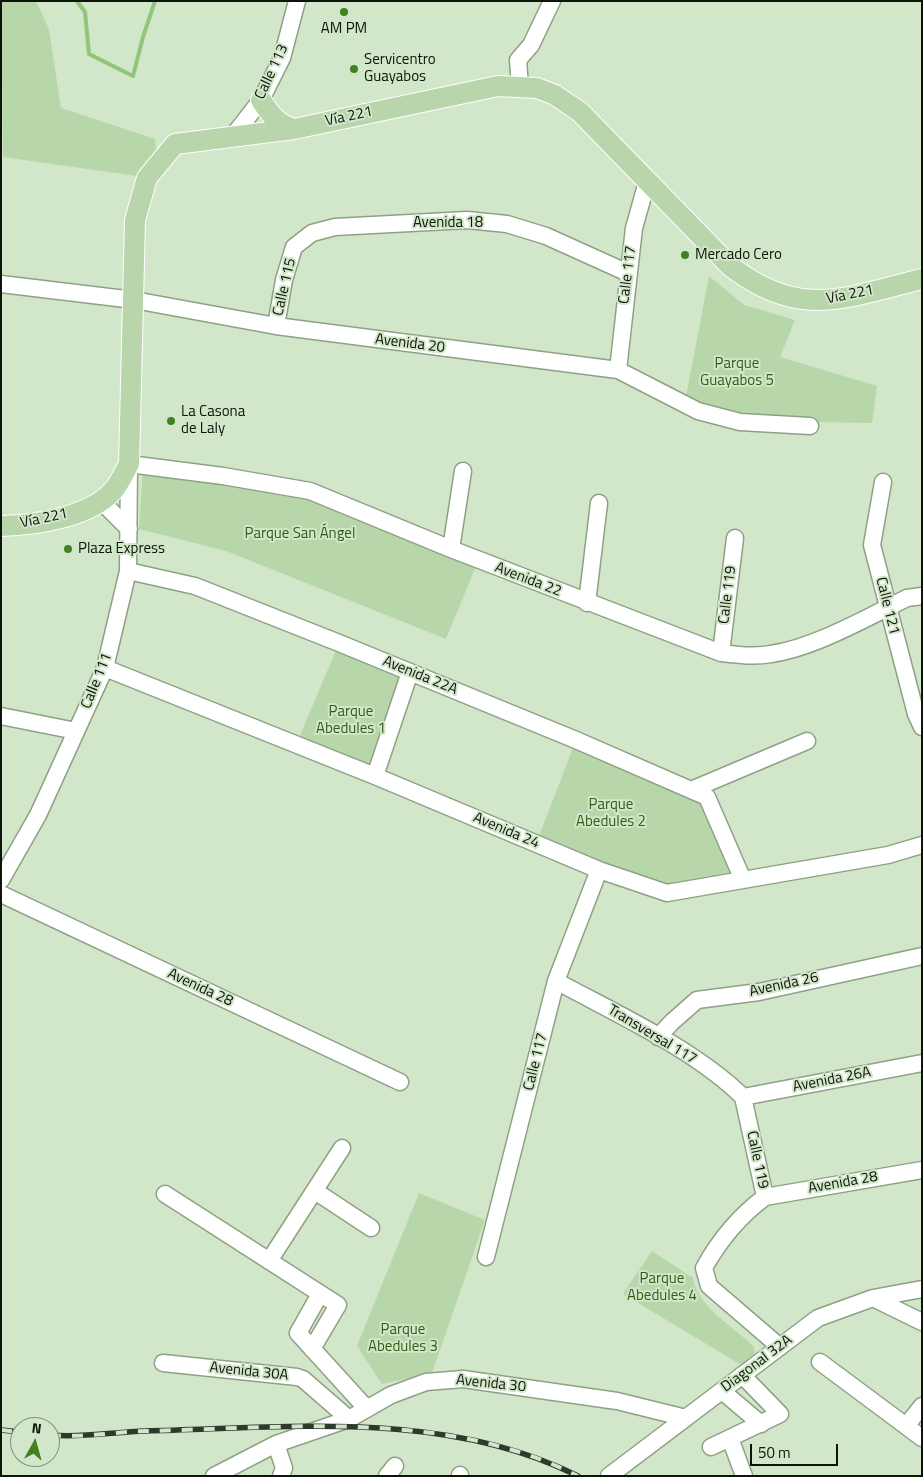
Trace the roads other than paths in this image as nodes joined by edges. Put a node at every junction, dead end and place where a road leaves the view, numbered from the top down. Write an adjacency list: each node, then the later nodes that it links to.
1 (297, 1): 4 (street, Calle 113)
2 (552, 1): 3 (street)
3 (520, 86): 5 (main road, Vía 221); 7 (main road, Vía 221)
4 (261, 100): 5 (main road); 6 (street, Calle 113)
5 (294, 129): 6 (main road, Vía 221)
6 (233, 136): 12 (main road, Vía 221)
7 (647, 182): 9 (street, Calle 117); 10 (main road, Vía 221)
8 (294, 247): 9 (street, Avenida 18); 13 (street, Calle 115)
9 (628, 273): 14 (street, Calle 117)
10 (922, 279)
11 (1, 284): 12 (street, Avenida 20)
12 (134, 300): 13 (street, Avenida 20); 16 (main road, Vía 221)
13 (276, 326): 14 (street, Avenida 20)
14 (618, 370): 15 (street, Avenida 20)
15 (810, 426)
16 (129, 464): 19 (main road, Vía 221); 22 (street, Calle 111); 24 (street, Avenida 22)
17 (463, 471): 24 (street)
18 (883, 482): 28 (street, Calle 121)
19 (101, 501): 21 (main road, Vía 221); 22 (street)
20 (599, 503): 27 (street)
21 (1, 526)
22 (129, 529): 25 (street, Calle 111)
23 (735, 538): 29 (street, Calle 119)
24 (451, 549): 27 (street, Avenida 22)
25 (128, 571): 30 (street, Calle 111); 31 (street, Avenida 22A)
26 (922, 596): 28 (street, Avenida 22)
27 (588, 603): 29 (street, Avenida 22)
28 (887, 608): 29 (street, Avenida 22); 33 (street, Calle 121)
29 (721, 652)
30 (105, 668): 34 (street, Calle 111); 36 (street, Avenida 24)
31 (410, 672): 36 (street); 37 (street, Avenida 22A)
32 (1, 716): 34 (street)
33 (922, 727)
34 (76, 731): 40 (street, Calle 111)
35 (807, 741): 37 (street)
36 (374, 776): 39 (street, Avenida 24)
37 (691, 790): 41 (street, Avenida 22A)
38 (922, 845): 41 (street, Avenida 24)
39 (599, 870): 41 (street, Avenida 24); 44 (street, Calle 117)
40 (1, 880)
41 (742, 880)
42 (1, 894): 47 (street, Avenida 28)
43 (922, 956): 45 (street, Avenida 26)
44 (556, 981): 45 (street, Transversal 117); 55 (street, Calle 117)
45 (658, 1037): 48 (street, Transversal 117)
46 (922, 1064): 48 (street, Avenida 26A)
47 (400, 1082)
48 (743, 1097): 53 (street, Calle 119)
49 (342, 1148): 51 (street)
50 (922, 1170): 53 (street, Avenida 28)
51 (315, 1191): 54 (street); 56 (street)
52 (165, 1194): 56 (street)
53 (765, 1197): 60 (street, Calle 119)
54 (371, 1228)
55 (486, 1257)
56 (270, 1261): 66 (street)
57 (922, 1289): 58 (street, Diagonal 32A)
58 (873, 1298): 59 (street); 60 (street, Diagonal 32A)
59 (922, 1322)
60 (780, 1347): 63 (street, Diagonal 32A)
61 (820, 1362): 70 (street)
62 (163, 1364): 68 (street, Avenida 30A)
63 (742, 1375): 64 (street, Diagonal 32A); 69 (street)
64 (722, 1391): 67 (street, Diagonal 32A); 69 (street)
65 (922, 1406): 70 (street)
66 (367, 1409): 67 (street, Avenida 30); 68 (street, Avenida 30)
67 (686, 1418): 78 (street, Diagonal 32A)
68 (350, 1419): 73 (street, Avenida 30)
69 (761, 1424): 71 (street)
70 (906, 1426): 72 (street)
71 (730, 1438): 74 (street); 75 (street)
72 (922, 1438)
73 (276, 1444): 76 (street, Avenida 30); 77 (street)
74 (711, 1447)
75 (740, 1473)
76 (214, 1476)
77 (281, 1476)
78 (609, 1476)

